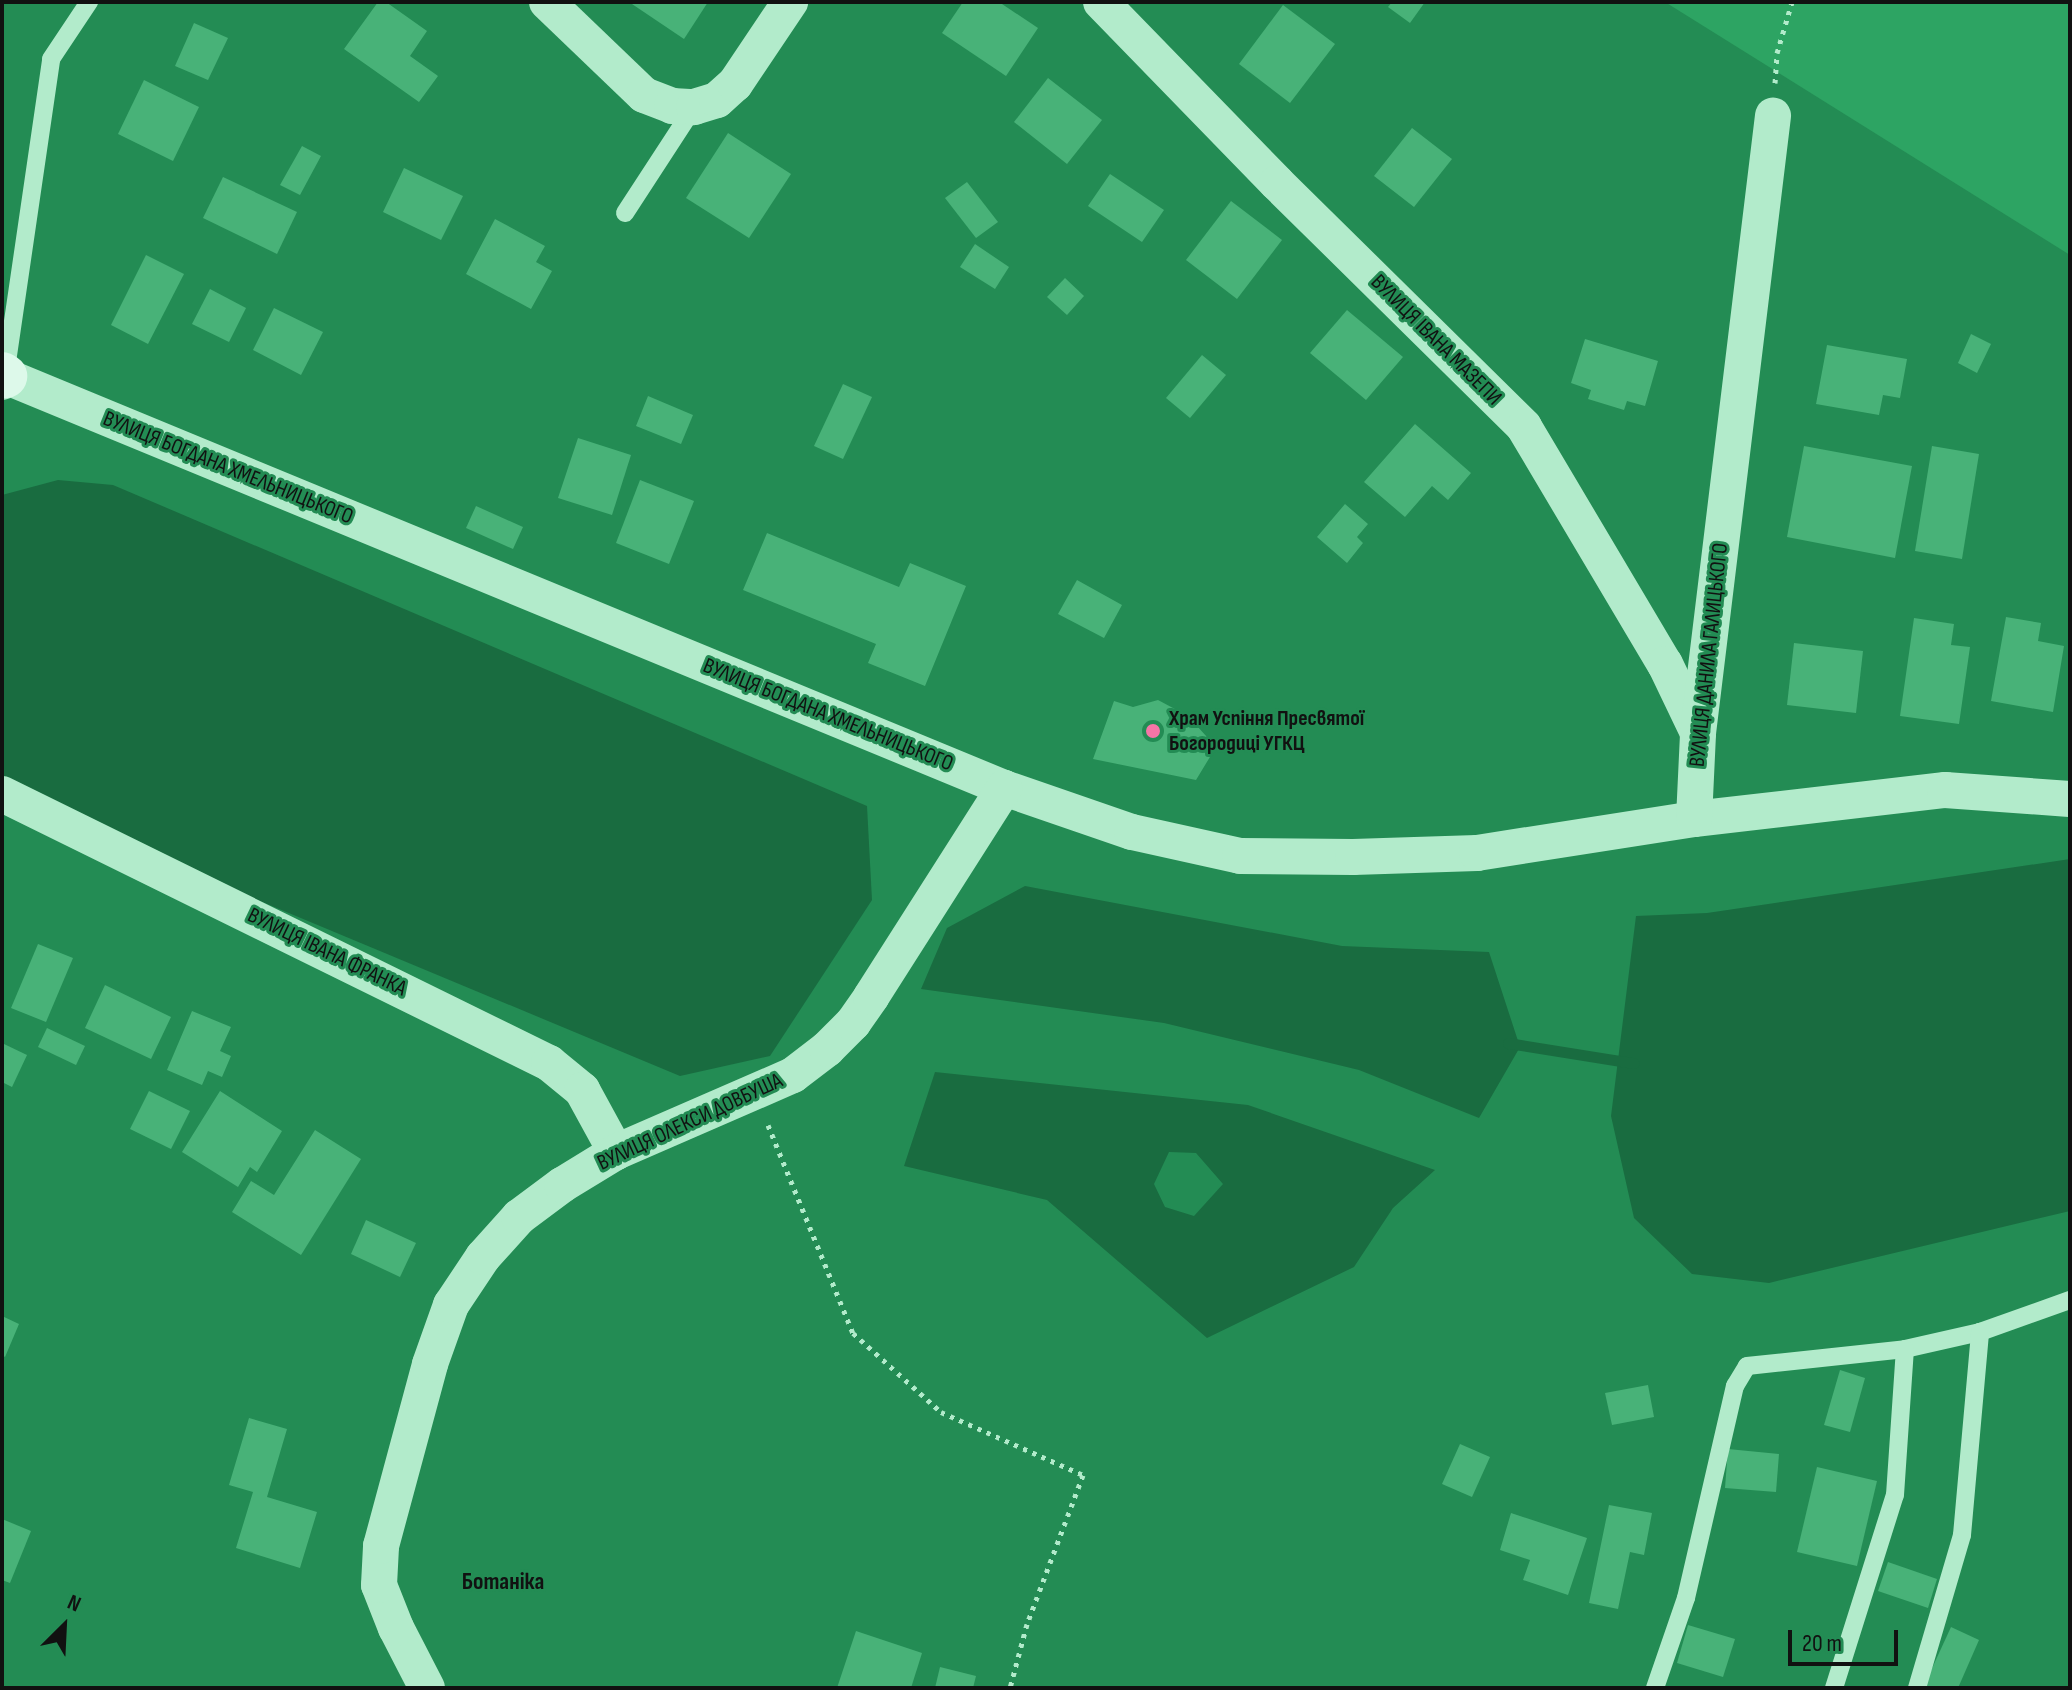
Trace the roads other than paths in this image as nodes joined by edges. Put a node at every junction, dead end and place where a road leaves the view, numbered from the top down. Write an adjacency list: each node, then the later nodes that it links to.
1 (89, 2): 8 (lane)
2 (547, 2): 5 (street)
3 (790, 2): 5 (street)
4 (1101, 2): 9 (street, ВУЛИЦЯ ІВАНА МАЗЕПИ)
5 (694, 107): 7 (lane)
6 (1773, 116): 9 (street, ВУЛИЦЯ ДАНИЛА ГАЛИЦЬКОГО)
7 (625, 213)
8 (3, 377): 10 (street, ВУЛИЦЯ БОГДАНА ХМЕЛЬНИЦЬКОГО)
9 (1698, 733): 13 (street, ВУЛИЦЯ ДАНИЛА ГАЛИЦЬКОГО)
10 (1004, 788): 13 (street, ВУЛИЦЯ БОГДАНА ХМЕЛЬНИЦЬКОГО); 14 (street, ВУЛИЦЯ ОЛЕКСИ ДОВБУША)
11 (2, 794): 14 (street, ВУЛИЦЯ ІВАНА ФРАНКА)
12 (2070, 799): 13 (street)
13 (1694, 819)
14 (616, 1152): 18 (street, ВУЛИЦЯ ОЛЕКСИ ДОВБУША)
15 (2070, 1300): 16 (lane)
16 (1980, 1332): 17 (lane); 21 (lane)
17 (1905, 1349): 19 (lane); 20 (lane)
18 (427, 1688)
19 (1655, 1688)
20 (1834, 1688)
21 (1917, 1688)

